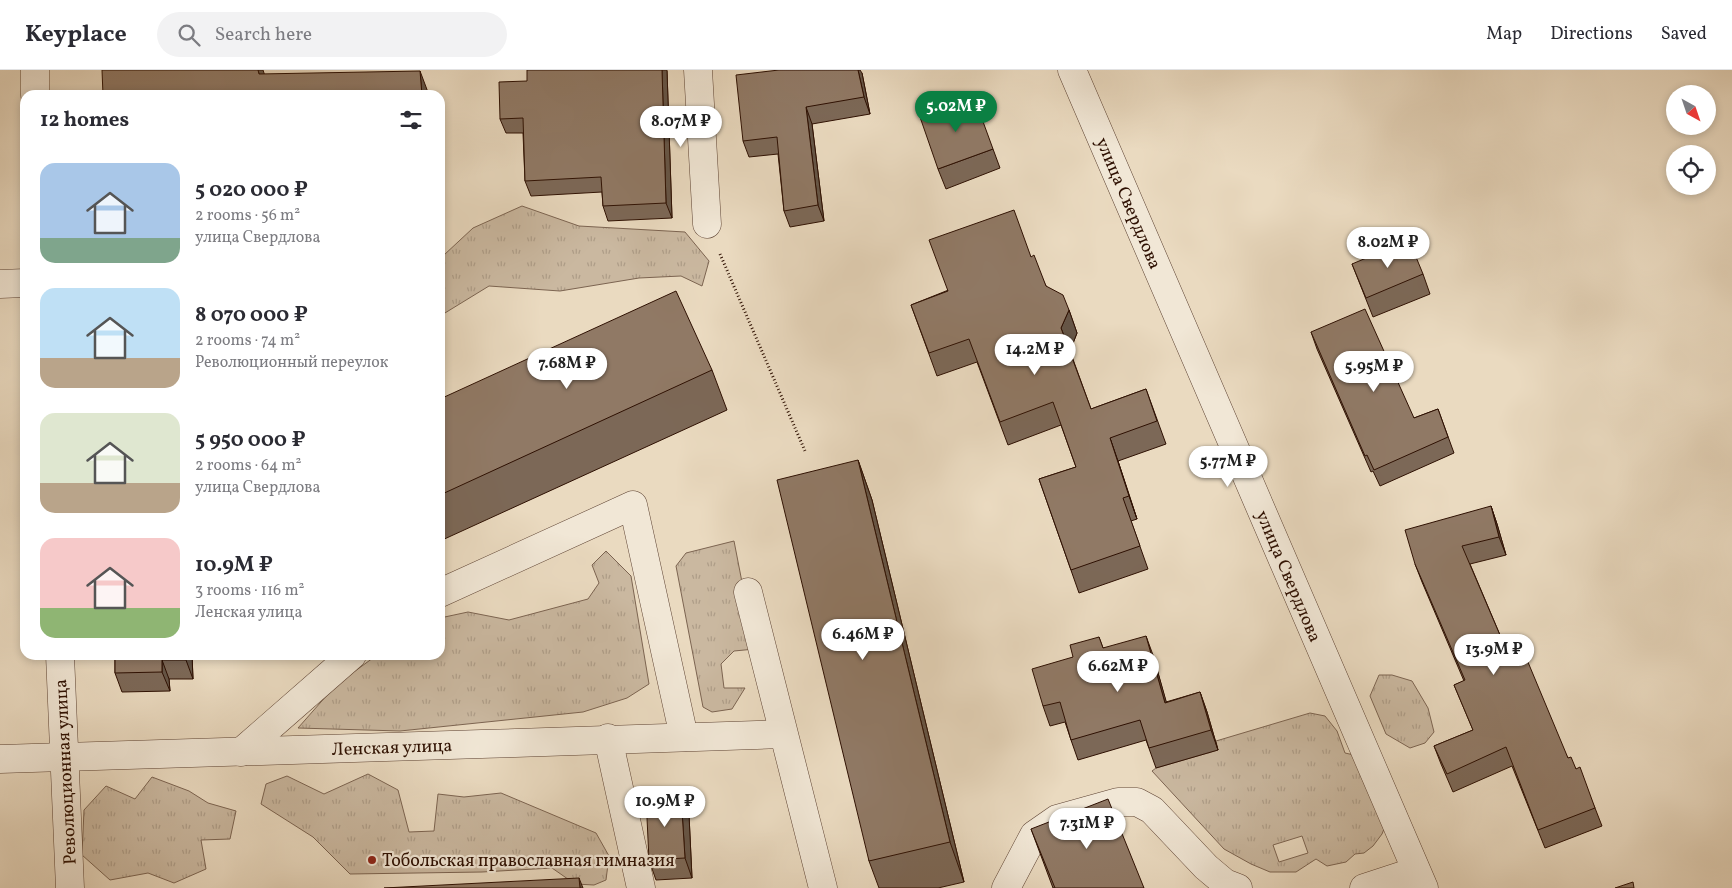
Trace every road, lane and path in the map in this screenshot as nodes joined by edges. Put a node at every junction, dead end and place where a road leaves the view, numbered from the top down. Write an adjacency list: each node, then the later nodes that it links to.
1 (34, 70): 4 (street)
2 (698, 70): 5 (street)
3 (1072, 70): 19 (street, улица Свердлова)
4 (35, 90)
5 (707, 224): 8 (path)
6 (20, 283): 7 (street)
7 (0, 284)
8 (805, 451)
9 (445, 591): 14 (street)
10 (748, 592): 13 (street)
11 (60, 660): 17 (street, Революционная улица)
12 (346, 660): 16 (street)
13 (783, 734): 14 (street, Ленская улица); 22 (street)
14 (684, 737): 15 (street, Ленская улица)
15 (608, 738): 16 (street, Ленская улица); 21 (street)
16 (242, 752): 17 (street, Ленская улица)
17 (64, 758): 18 (street, Ленская улица); 20 (street, Революционная улица)
18 (0, 759)
19 (1420, 879): 25 (street)
20 (70, 888)
21 (641, 888)
22 (824, 888)
23 (1006, 888): 24 (street)
24 (1238, 888)
25 (1364, 888)

